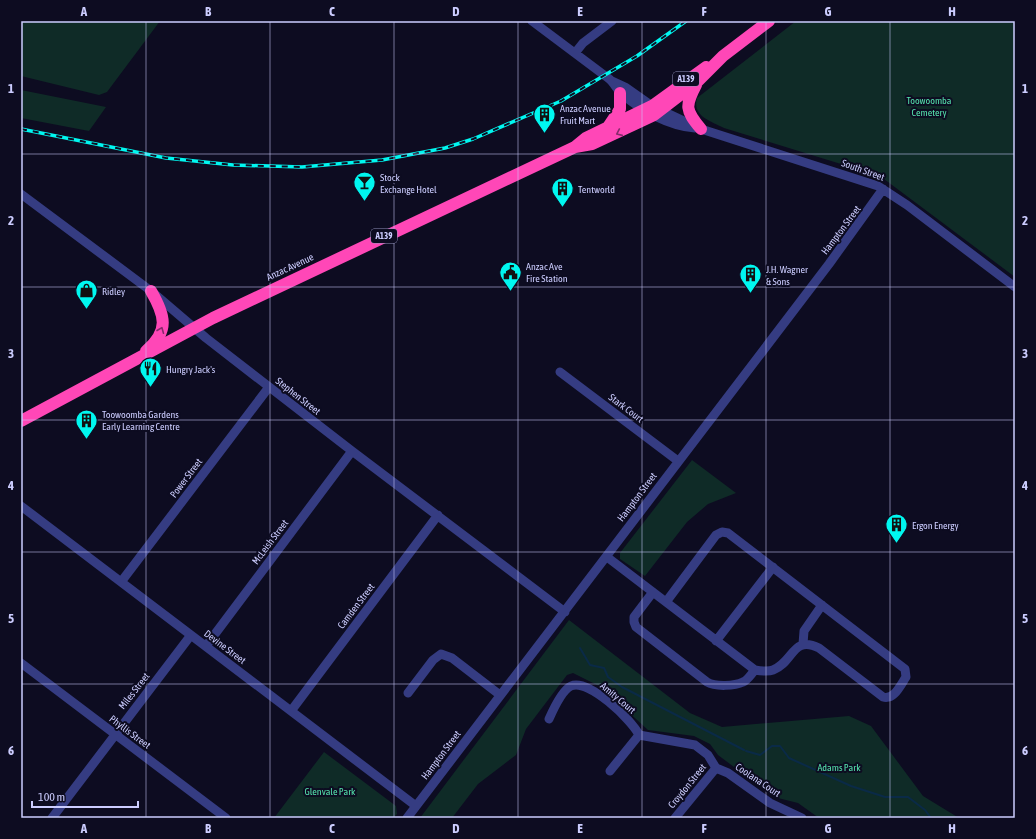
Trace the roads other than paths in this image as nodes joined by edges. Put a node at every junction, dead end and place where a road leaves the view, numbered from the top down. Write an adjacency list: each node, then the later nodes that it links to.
1 (532, 21): 4 (street, South Street)
2 (612, 21): 4 (street)
3 (769, 21): 5 (highway, Anzac Avenue / A139)
4 (575, 53): 6 (street, South Street)
5 (723, 56): 7 (highway, Anzac Avenue / A139); 9 (highway, Anzac Avenue / A139)
6 (612, 81): 8 (street, South Street); 9 (street, South Street)
7 (697, 82): 9 (highway, Anzac Avenue / A139); 11 (highway)
8 (620, 93): 9 (street, South Street); 10 (highway)
9 (653, 110): 10 (highway, Anzac Avenue / A139); 11 (street, South Street); 12 (highway, Anzac Avenue / A139, one-way to 12)
10 (607, 128): 12 (highway, Anzac Avenue / A139)
11 (701, 129): 13 (street, South Street)
12 (574, 147): 17 (highway, Anzac Avenue / A139)
13 (884, 189): 15 (street, South Street); 23 (street, Hampton Street)
14 (21, 194): 16 (street, Stephen Street)
15 (1015, 286)
16 (151, 291): 17 (street, Stephen Street); 18 (highway, one-way to 16)
17 (195, 328): 18 (highway, Anzac Avenue / A139); 20 (street, Stephen Street)
18 (136, 360): 21 (highway, Anzac Avenue / A139)
19 (560, 372): 23 (street, Stark Court)
20 (269, 387): 22 (street, Stephen Street); 28 (street, Power Street)
21 (21, 421)
22 (352, 451): 25 (street, Stephen Street); 36 (street, McLeish Street)
23 (678, 461): 26 (street, Hampton Street)
24 (21, 506): 28 (street, Devine Street)
25 (438, 515): 32 (street, Stephen Street); 41 (street, Camden Street)
26 (607, 557): 29 (street); 32 (street, Hampton Street)
27 (772, 567): 30 (street); 31 (street); 34 (street)
28 (121, 582): 33 (street, Devine Street)
29 (653, 592): 30 (street); 38 (street)
30 (666, 602): 34 (street)
31 (822, 605): 35 (street); 35 (street)
32 (565, 612): 40 (street, Hampton Street)
33 (191, 635): 36 (street, Devine Street); 43 (street, Miles Street)
34 (716, 641): 38 (street)
35 (803, 644): 38 (street)
36 (206, 646): 41 (street, Devine Street)
37 (21, 663): 43 (street, Phyllis Street)
38 (755, 670)
39 (408, 693): 40 (street)
40 (500, 695): 47 (street, Hampton Street)
41 (291, 711): 47 (street, Devine Street)
42 (549, 720): 44 (street, Amity Court)
43 (115, 734): 49 (street, Miles Street); 50 (street, Phyllis Street)
44 (639, 734): 45 (street, Coolana Court); 46 (street)
45 (716, 768): 48 (street, Coolana Court); 52 (street, Croydon Street)
46 (610, 772)
47 (416, 806): 51 (street, Hampton Street)
48 (786, 814): 53 (street, Coolana Court)
49 (52, 818)
50 (226, 818)
51 (407, 818)
52 (675, 818)
53 (802, 818)

